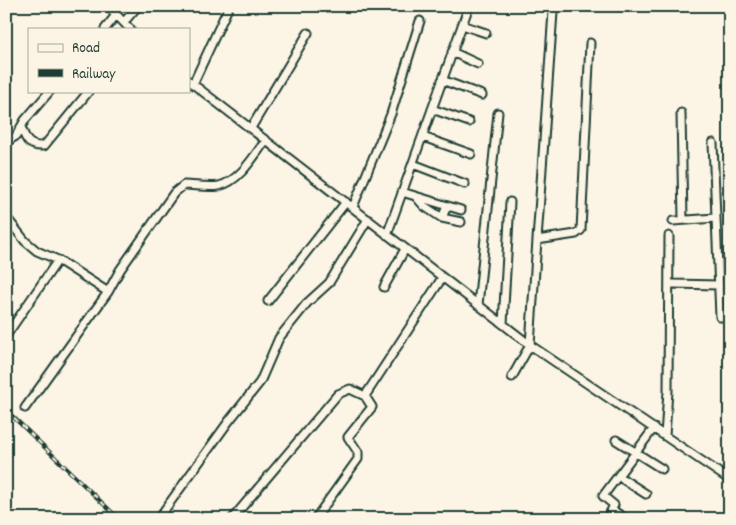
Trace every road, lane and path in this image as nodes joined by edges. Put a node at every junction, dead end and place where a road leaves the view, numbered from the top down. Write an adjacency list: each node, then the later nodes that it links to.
1 (108, 6): 6 (street)
2 (138, 6): 8 (street)
3 (228, 6): 18 (street)
4 (469, 6): 9 (street)
5 (553, 12): 51 (street)
6 (116, 15): 8 (street); 10 (street)
7 (420, 20): 40 (street)
8 (124, 22): 11 (street)
9 (462, 25): 13 (street); 15 (street)
10 (106, 28)
11 (129, 28)
12 (308, 34): 27 (street)
13 (486, 34)
14 (590, 43): 51 (street)
15 (452, 52): 16 (street); 17 (street)
16 (478, 64)
17 (442, 80): 21 (street); 22 (street)
18 (191, 82): 27 (street)
19 (49, 92): 26 (street)
20 (88, 92): 26 (street)
21 (482, 95)
22 (432, 109): 25 (street); 28 (street)
23 (498, 113): 60 (street)
24 (681, 113): 46 (street)
25 (469, 122)
26 (21, 127): 30 (street)
27 (251, 128): 29 (street)
28 (423, 136): 32 (street); 33 (street)
29 (266, 140): 37 (street); 58 (street)
30 (6, 142)
31 (712, 143): 44 (street)
32 (471, 154)
33 (413, 164): 34 (street); 35 (street)
34 (465, 184)
35 (402, 192): 36 (street); 49 (street)
36 (417, 198): 39 (street); 43 (street)
37 (346, 202): 40 (street); 59 (street)
38 (510, 202): 62 (street)
39 (447, 206): 41 (street); 43 (street)
40 (353, 207): 45 (street)
41 (461, 210)
42 (6, 217): 53 (street)
43 (442, 218): 48 (street)
44 (716, 218): 46 (street); 56 (street)
45 (368, 219): 49 (street); 77 (street)
46 (683, 220): 47 (street)
47 (672, 221)
48 (461, 222)
49 (387, 234): 52 (street)
50 (669, 236): 69 (street)
51 (537, 240): 64 (street)
52 (405, 249): 54 (street); 57 (street)
53 (58, 260): 58 (street); 63 (street)
54 (442, 278): 60 (street); 66 (street)
55 (673, 284): 56 (street)
56 (719, 285): 61 (street)
57 (384, 287)
58 (108, 292): 67 (street)
59 (268, 301)
60 (478, 305): 62 (street)
61 (730, 317)
62 (503, 324): 64 (street)
63 (6, 336)
64 (530, 345): 65 (street); 68 (street)
65 (512, 377)
66 (365, 396): 78 (street); 79 (street)
67 (25, 408)
68 (654, 428): 69 (street); 71 (street)
69 (665, 436): 74 (street)
70 (616, 440): 71 (street)
71 (636, 452): 72 (street); 73 (street)
72 (662, 469)
73 (618, 476): 75 (street); 76 (street)
74 (729, 479)
75 (646, 494)
76 (612, 510): 80 (street); 81 (street)
77 (158, 519)
78 (232, 519)
79 (315, 519)
80 (607, 519)
81 (626, 519)

